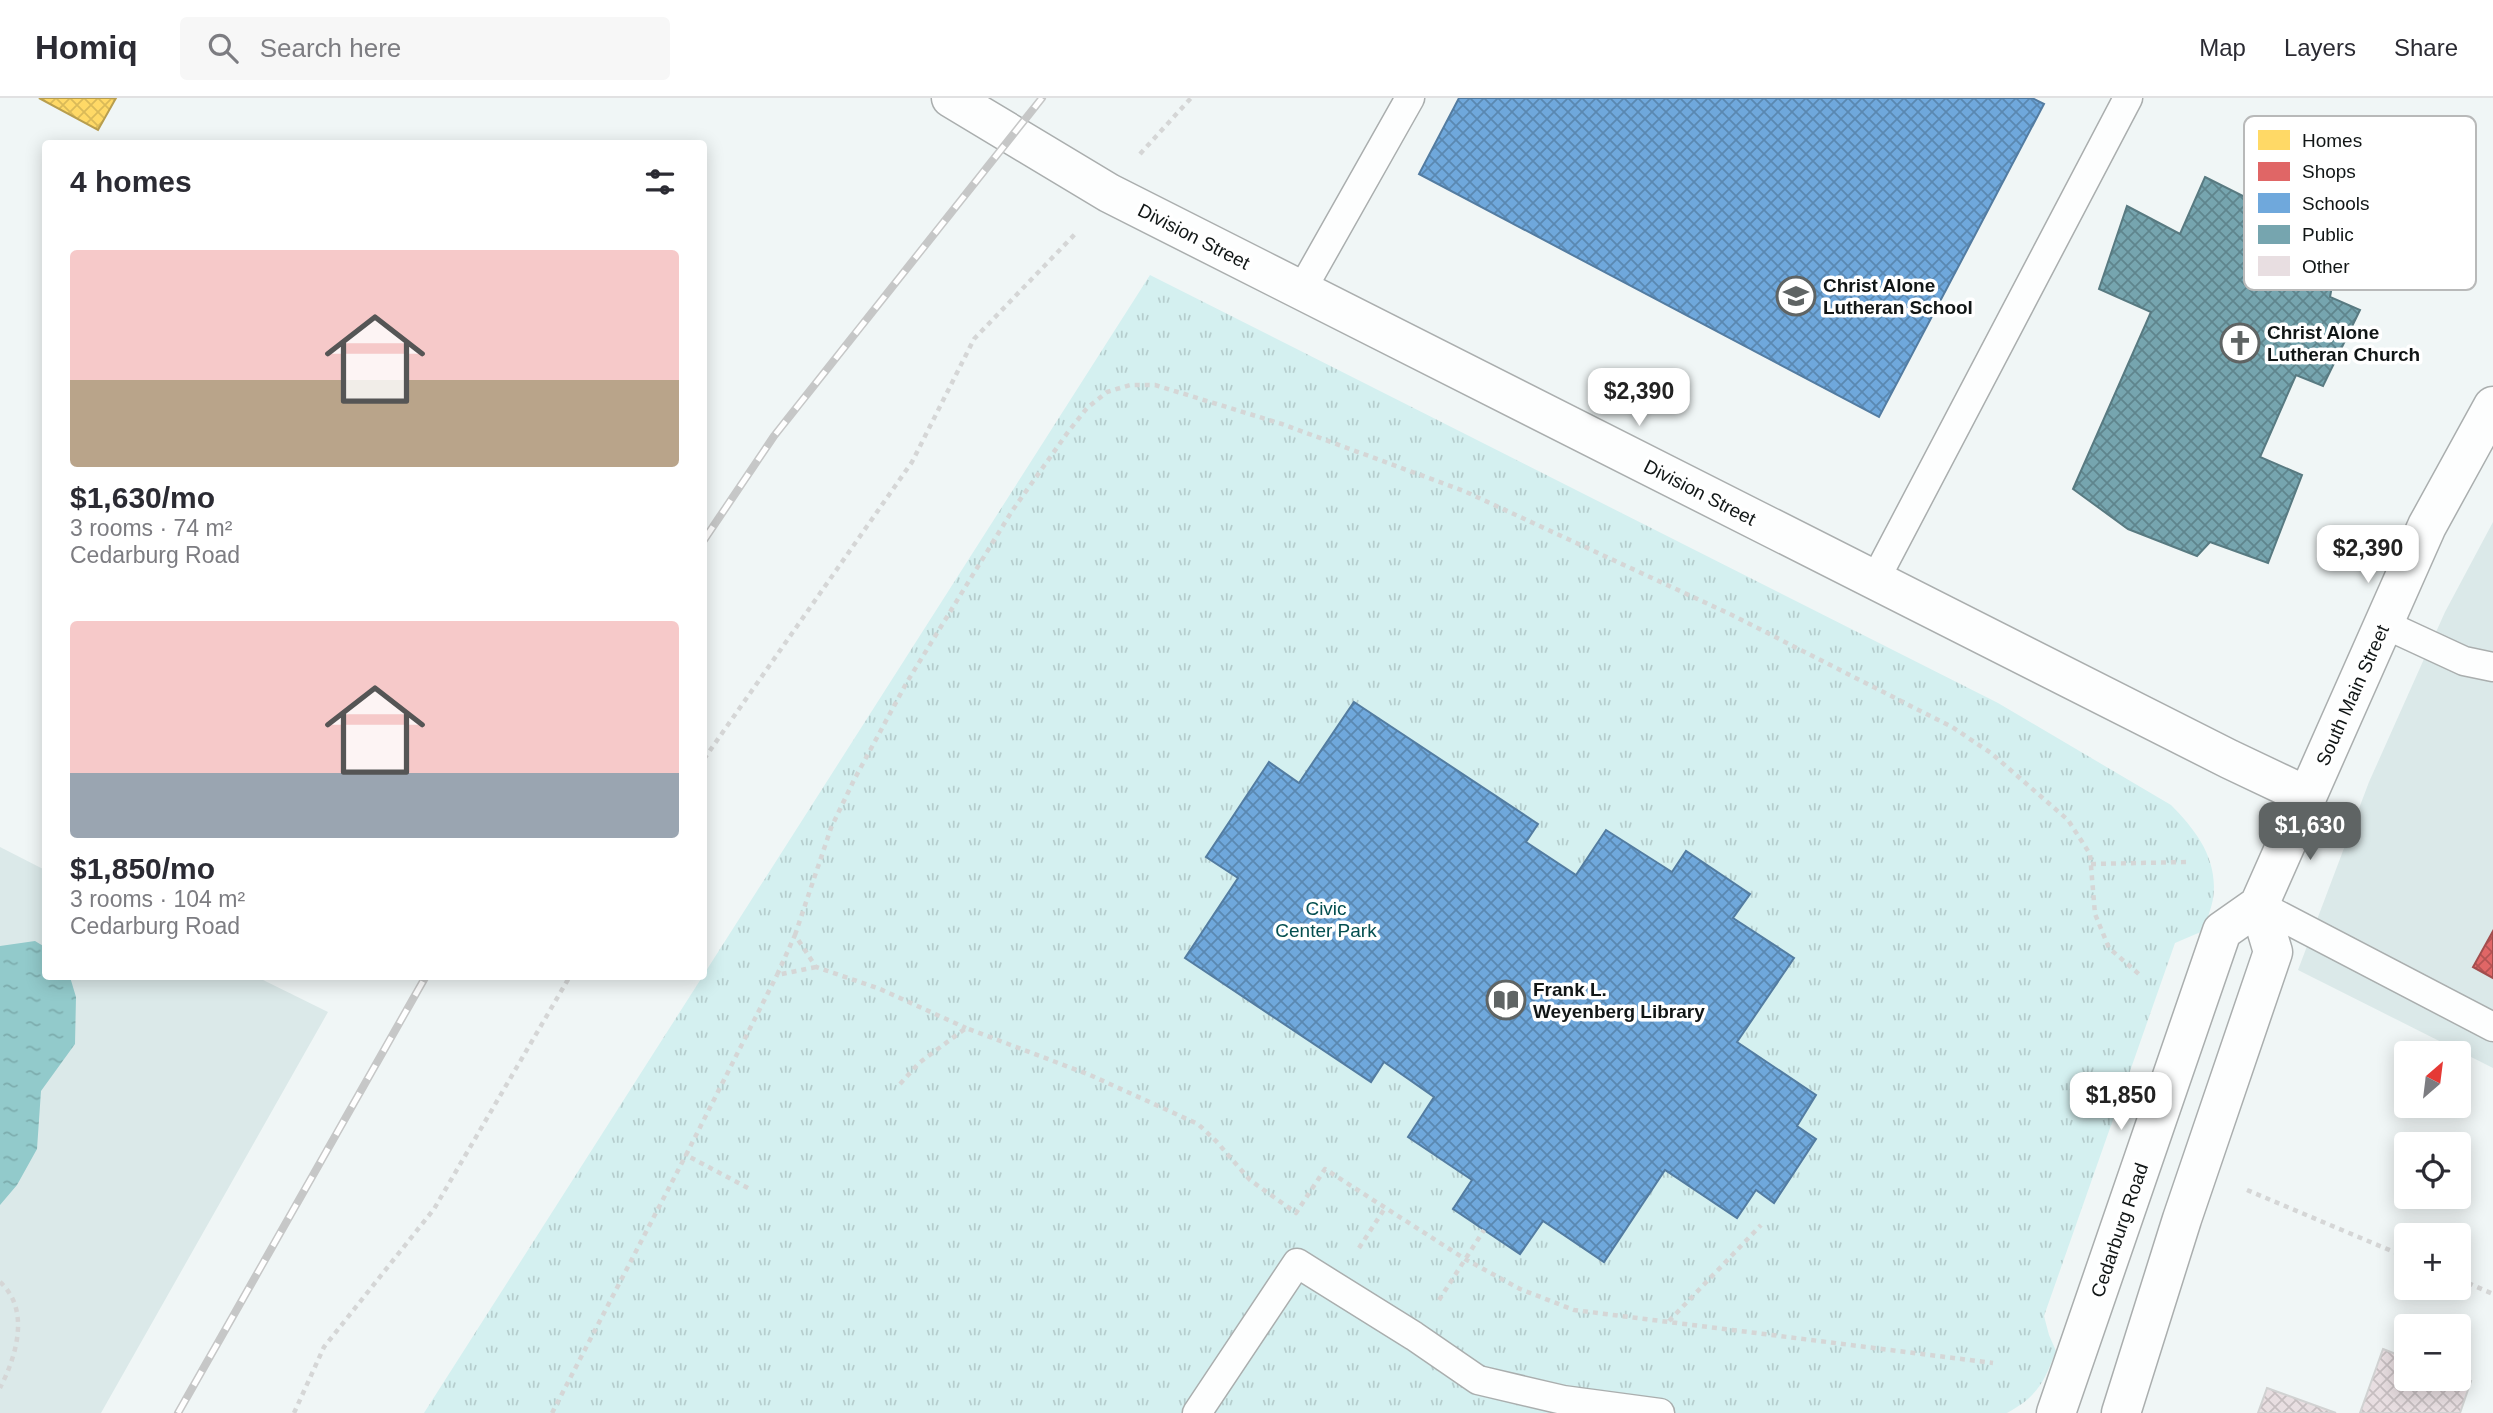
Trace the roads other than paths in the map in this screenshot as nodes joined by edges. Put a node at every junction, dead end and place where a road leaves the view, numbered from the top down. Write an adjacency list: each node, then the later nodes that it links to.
1 (951, 98): 4 (main road, Division Street)
2 (1410, 98): 4 (lane)
3 (2128, 98): 6 (lane)
4 (1301, 291): 6 (main road, Division Street)
5 (2493, 406): 7 (main road, South Main Street)
6 (1875, 580): 9 (main road, Division Street)
7 (2384, 624): 8 (lane); 9 (main road, South Main Street)
8 (2493, 667)
9 (2307, 796): 10 (main road)
10 (2259, 905): 11 (lane); 14 (main road, Cedarburg Road); 15 (main road)
11 (2493, 1027)
12 (1196, 1413): 13 (lane)
13 (1660, 1413)
14 (2056, 1413)
15 (2121, 1413)

